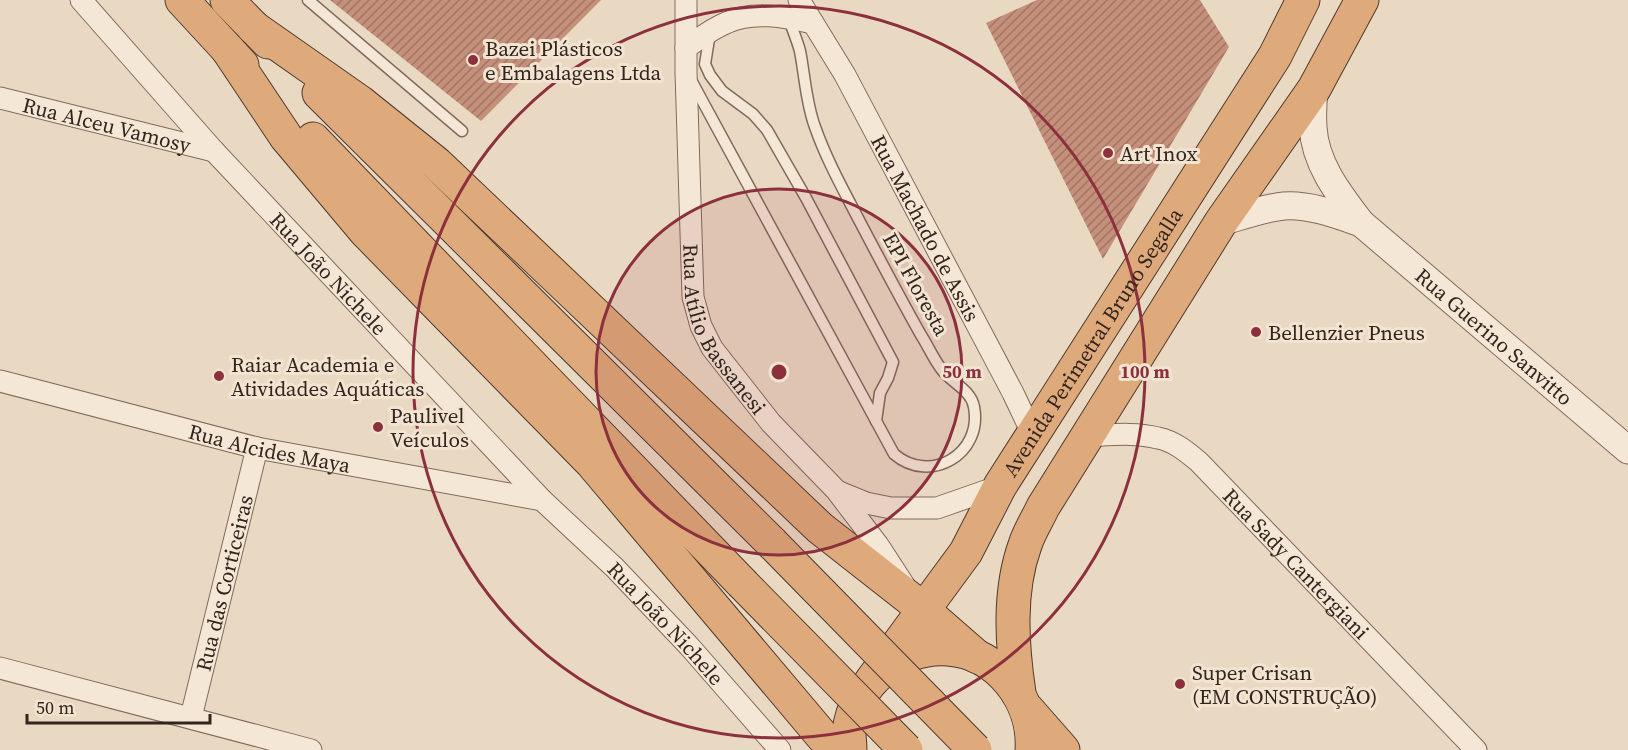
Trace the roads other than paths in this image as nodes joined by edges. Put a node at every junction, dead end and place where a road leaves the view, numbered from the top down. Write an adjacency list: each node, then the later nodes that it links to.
1 (81, 0): 17 (street, Rua João Nichele)
2 (182, 0): 12 (highway)
3 (227, 0): 9 (highway)
4 (308, 0): 16 (lane)
5 (686, 0): 11 (street, Rua Atílio Bassanesi)
6 (1304, 0): 22 (highway, Avenida Perimetral Bruno Segalla)
7 (1362, 0): 14 (highway, Avenida Perimetral Bruno Segalla)
8 (793, 9): 10 (street, Rua Machado de Assis); 21 (lane, EPI Floresta); 22 (street, Rua Machado de Assis)
9 (253, 27): 29 (highway); 40 (highway, bridge)
10 (710, 31): 11 (street, Rua Machado de Assis); 21 (lane)
11 (686, 48): 13 (street, Rua Atílio Bassanesi)
12 (228, 50): 37 (highway); 39 (highway, bridge)
13 (686, 72): 21 (lane, EPI Floresta); 27 (street, Rua Atílio Bassanesi)
14 (1314, 89): 18 (highway, Avenida Perimetral Bruno Segalla); 19 (street, Rua Guerino Sanvitto)
15 (0, 98): 17 (street, Rua Alceu Vamosy)
16 (462, 131)
17 (214, 151): 28 (street, Rua João Nichele)
18 (1221, 222): 19 (street, Rua Guerino Sanvitto); 23 (highway, Avenida Perimetral Bruno Segalla)
19 (1361, 223): 25 (street, Rua Guerino Sanvitto)
20 (0, 381): 24 (street, Rua Alcides Maya)
21 (876, 421)
22 (1033, 435): 26 (highway, Avenida Perimetral Bruno Segalla)
23 (1087, 436): 33 (highway, Avenida Perimetral Bruno Segalla); 43 (street, Rua Sady Cantergiani)
24 (256, 448): 28 (street, Rua Alcides Maya); 34 (street, Rua das Corticeiras)
25 (1628, 450)
26 (1000, 486): 27 (street); 29 (highway, Avenida Perimetral Bruno Segalla)
27 (836, 490): 29 (street, Rua Atílio Bassanesi)
28 (542, 500): 36 (street, Rua João Nichele)
29 (919, 606): 30 (highway); 32 (highway, Avenida Perimetral Bruno Segalla)
30 (976, 656): 32 (highway); 33 (highway)
31 (0, 668): 34 (street)
32 (872, 680): 38 (highway)
33 (1023, 701): 41 (highway, Avenida Perimetral Bruno Segalla); 42 (highway)
34 (191, 717): 35 (street)
35 (311, 750)
36 (780, 750)
37 (839, 750)
38 (850, 750)
39 (906, 750)
40 (975, 750)
41 (1032, 750)
42 (1063, 750)
43 (1476, 750)

